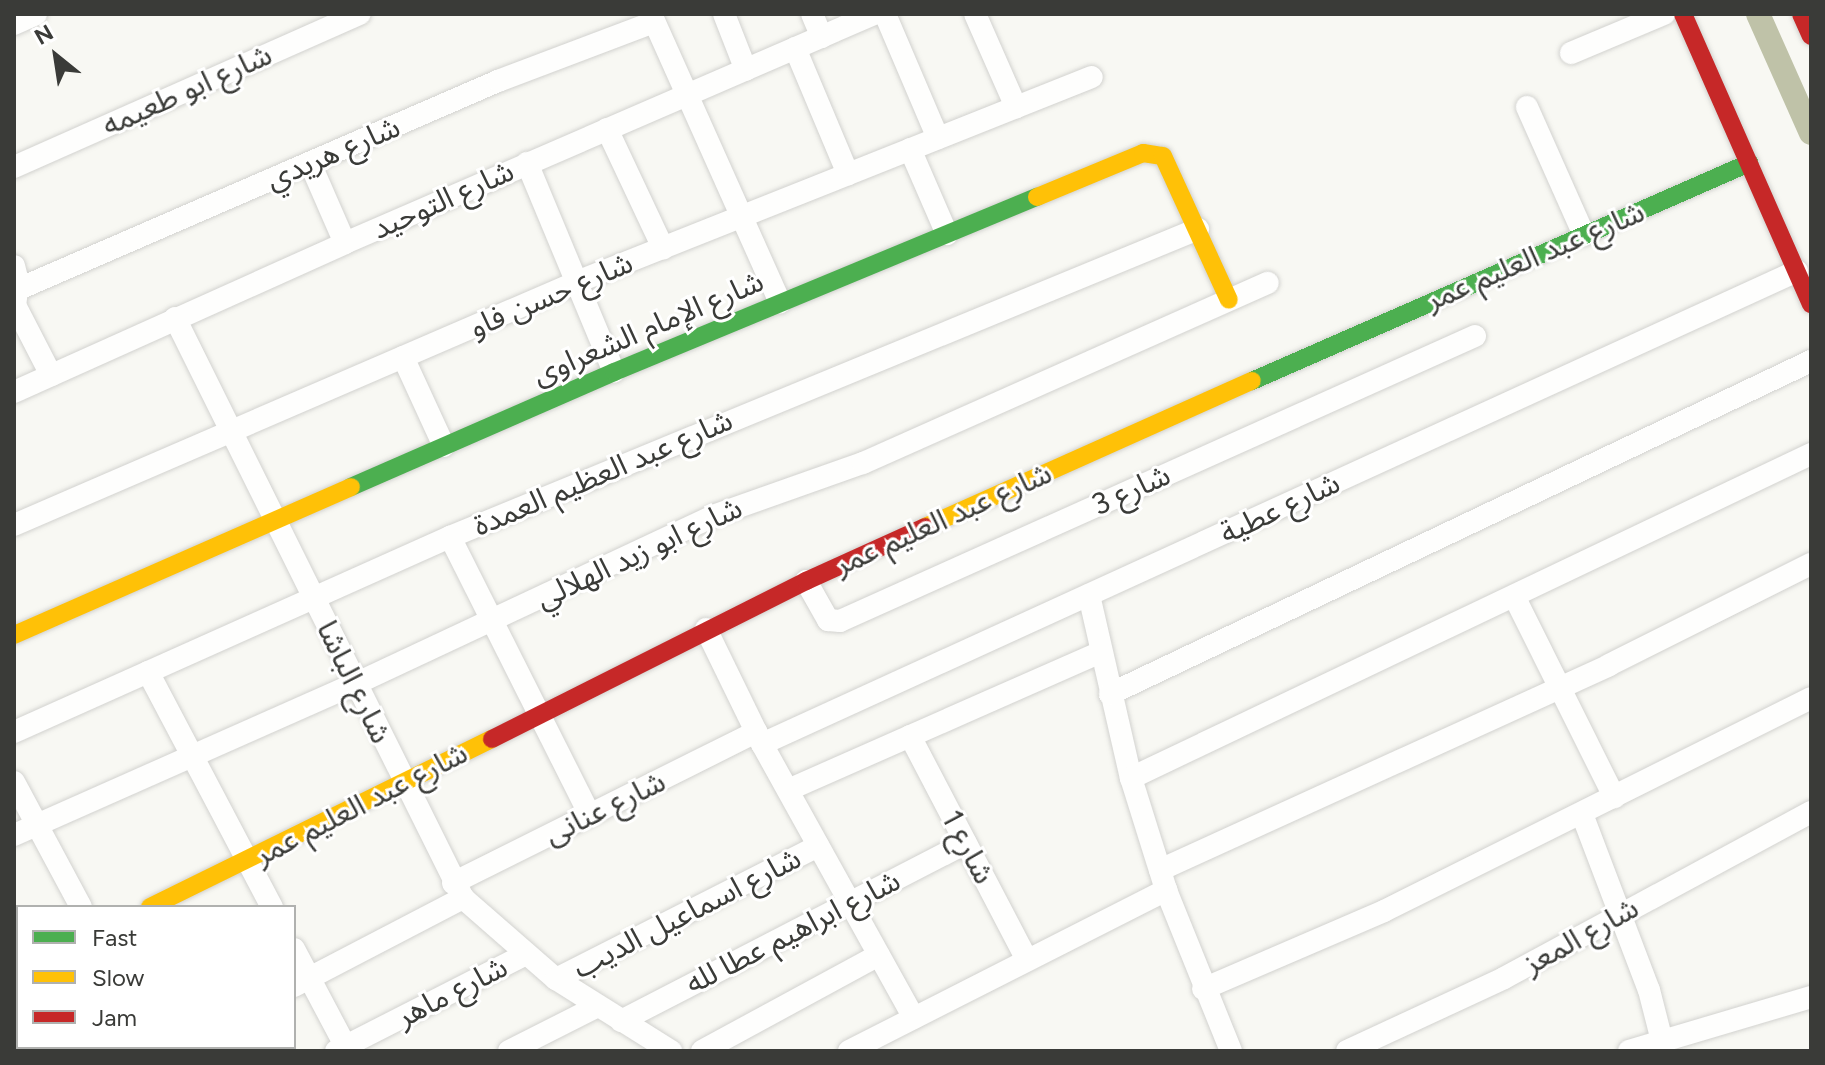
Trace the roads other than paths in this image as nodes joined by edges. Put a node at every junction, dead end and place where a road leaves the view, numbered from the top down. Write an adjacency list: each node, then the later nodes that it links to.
1 (36, 14): 11 (street)
2 (360, 14): 26 (street, شارع ابو طعيمه)
3 (724, 14): 15 (street)
4 (812, 14): 12 (street)
5 (874, 14): 12 (street, شارع التوحيد)
6 (885, 14): 21 (street)
7 (975, 14): 18 (street)
8 (1664, 14): 14 (street)
9 (1683, 14): 25 (street)
10 (653, 18): 17 (street); 23 (street, شارع هريدي)
11 (14, 24)
12 (822, 37): 13 (street, شارع التوحيد)
13 (795, 48): 15 (street, شارع التوحيد); 27 (street)
14 (1571, 53)
15 (746, 70): 17 (street, شارع التوحيد)
16 (1092, 77): 18 (street, شارع حسن فاو)
17 (687, 95): 20 (street, شارع التوحيد); 28 (street)
18 (1016, 107): 21 (street, شارع حسن فاو)
19 (1527, 107): 31 (street)
20 (607, 129): 24 (street, شارع التوحيد); 33 (street)
21 (938, 138): 22 (street, شارع حسن فاو)
22 (910, 149): 27 (street, شارع حسن فاو); 30 (street)
23 (310, 163): 32 (street); 38 (street, شارع هريدي)
24 (527, 163): 32 (street, شارع التوحيد); 36 (street)
25 (1749, 163): 31 (street, شارع عبد العليم عمر); 35 (street)
26 (14, 167)
27 (848, 174): 28 (street, شارع حسن فاو)
28 (741, 217): 33 (street, شارع حسن فاو); 40 (street)
29 (1198, 229): 30 (street, شارع الإمام الشعراوى); 39 (street, شارع الإمام الشعراوى); 54 (street, شارع عبد العظيم العمدة)
30 (947, 234): 40 (street, شارع الإمام الشعراوى)
31 (1584, 235): 56 (street, شارع عبد العليم عمر)
32 (345, 243): 42 (street, شارع التوحيد)
33 (663, 248): 36 (street, شارع حسن فاو)
34 (14, 266): 38 (street)
35 (1797, 271): 41 (street); 57 (street, شارع عطية)
36 (577, 282): 44 (street, شارع حسن فاو); 46 (street)
37 (1268, 283): 39 (street, شارع ابو زيد الهلالي)
38 (15, 290): 47 (street)
39 (1229, 300): 60 (street, شارع ابو زيد الهلالي)
40 (780, 303): 46 (street, شارع الإمام الشعراوى)
41 (1811, 304)
42 (175, 318): 47 (street, شارع التوحيد); 49 (street, شارع الباشا)
43 (1475, 336): 56 (street, شارع 3)
44 (403, 357): 49 (street, شارع حسن فاو); 50 (street)
45 (1811, 361): 67 (street)
46 (614, 372): 50 (street, شارع الإمام الشعراوى)
47 (51, 375): 48 (street, شارع التوحيد)
48 (14, 392)
49 (231, 431): 52 (street, شارع الباشا); 53 (street, شارع حسن فاو)
50 (444, 446): 52 (street, شارع الإمام الشعراوى)
51 (1811, 454): 58 (street)
52 (274, 519): 59 (street, شارع الباشا); 62 (street, شارع الإمام الشعراوى)
53 (14, 525)
54 (450, 537): 59 (street, شارع عبد العظيم العمدة); 60 (street)
55 (1811, 564): 66 (street)
56 (806, 581): 61 (street, شارع عبد العليم عمر)
57 (1089, 595): 63 (street); 72 (street, شارع عطية)
58 (1514, 596): 66 (street); 74 (street)
59 (313, 598): 64 (street, شارع عبد العظيم العمدة); 65 (street, شارع الباشا)
60 (492, 621): 65 (street, شارع ابو زيد الهلالي); 69 (street)
61 (706, 629): 69 (street, شارع عبد العليم عمر); 72 (street)
62 (14, 635)
63 (1101, 652): 67 (street); 71 (street)
64 (148, 672): 70 (street, شارع عبد العظيم العمدة); 73 (street)
65 (355, 684): 73 (street, شارع ابو زيد الهلالي); 76 (street, شارع الباشا)
66 (1560, 687): 78 (street); 87 (street)
67 (1110, 694): 74 (street)
68 (1811, 698): 78 (street)
69 (539, 714): 76 (street, شارع عبد العليم عمر); 81 (street)
70 (14, 732)
71 (910, 736): 77 (street); 84 (street, شارع 1)
72 (759, 738): 77 (street); 81 (street, شارع عنانى)
73 (192, 756): 82 (street, شارع ابو زيد الهلالي); 86 (street)
74 (1131, 778): 87 (street)
75 (14, 782): 82 (street)
76 (404, 783): 86 (street, شارع عبد العليم عمر); 88 (street, شارع الباشا)
77 (788, 790): 85 (street)
78 (1614, 797): 80 (street)
79 (1811, 812): 93 (street, شارع المعز)
80 (1582, 814): 93 (street); 100 (street)
81 (590, 815): 88 (street, شارع عنانى)
82 (37, 825): 83 (street, شارع ابو زيد الهلالي); 90 (street)
83 (14, 835)
84 (966, 843): 89 (street, شارع ابراهيم عطا لله); 97 (street, شارع 1)
85 (818, 846): 89 (street); 98 (street, شارع اسماعيل الديب)
86 (248, 862): 91 (street, شارع عبد العليم عمر); 92 (street)
87 (1163, 880): 97 (street); 100 (street)
88 (458, 890): 94 (street, شارع الباشا); 99 (street, شارع عنانى)
89 (850, 903): 95 (street); 104 (street, شارع ابراهيم عطا لله)
90 (80, 905)
91 (154, 905)
92 (271, 905)
93 (1620, 914): 105 (street); 108 (street, شارع المعز)
94 (526, 954): 98 (street, شارع الباشا); 107 (street, شارع ماهر)
95 (879, 955): 103 (street); 111 (street)
96 (296, 957): 99 (street)
97 (1026, 958): 103 (street)
98 (556, 979): 102 (street, شارع الباشا)
99 (302, 982): 107 (street)
100 (1203, 989): 113 (street)
101 (1811, 997): 106 (street)
102 (596, 1007): 104 (street, شارع الباشا); 109 (street)
103 (914, 1018): 112 (street)
104 (621, 1021): 110 (street, شارع الباشا)
105 (1662, 1041): 106 (street); 114 (street)
106 (1693, 1042)
107 (343, 1049)
108 (1354, 1050)
109 (509, 1051)
110 (671, 1051)
111 (702, 1051)
112 (849, 1051)
113 (1231, 1051)
114 (1629, 1051)

